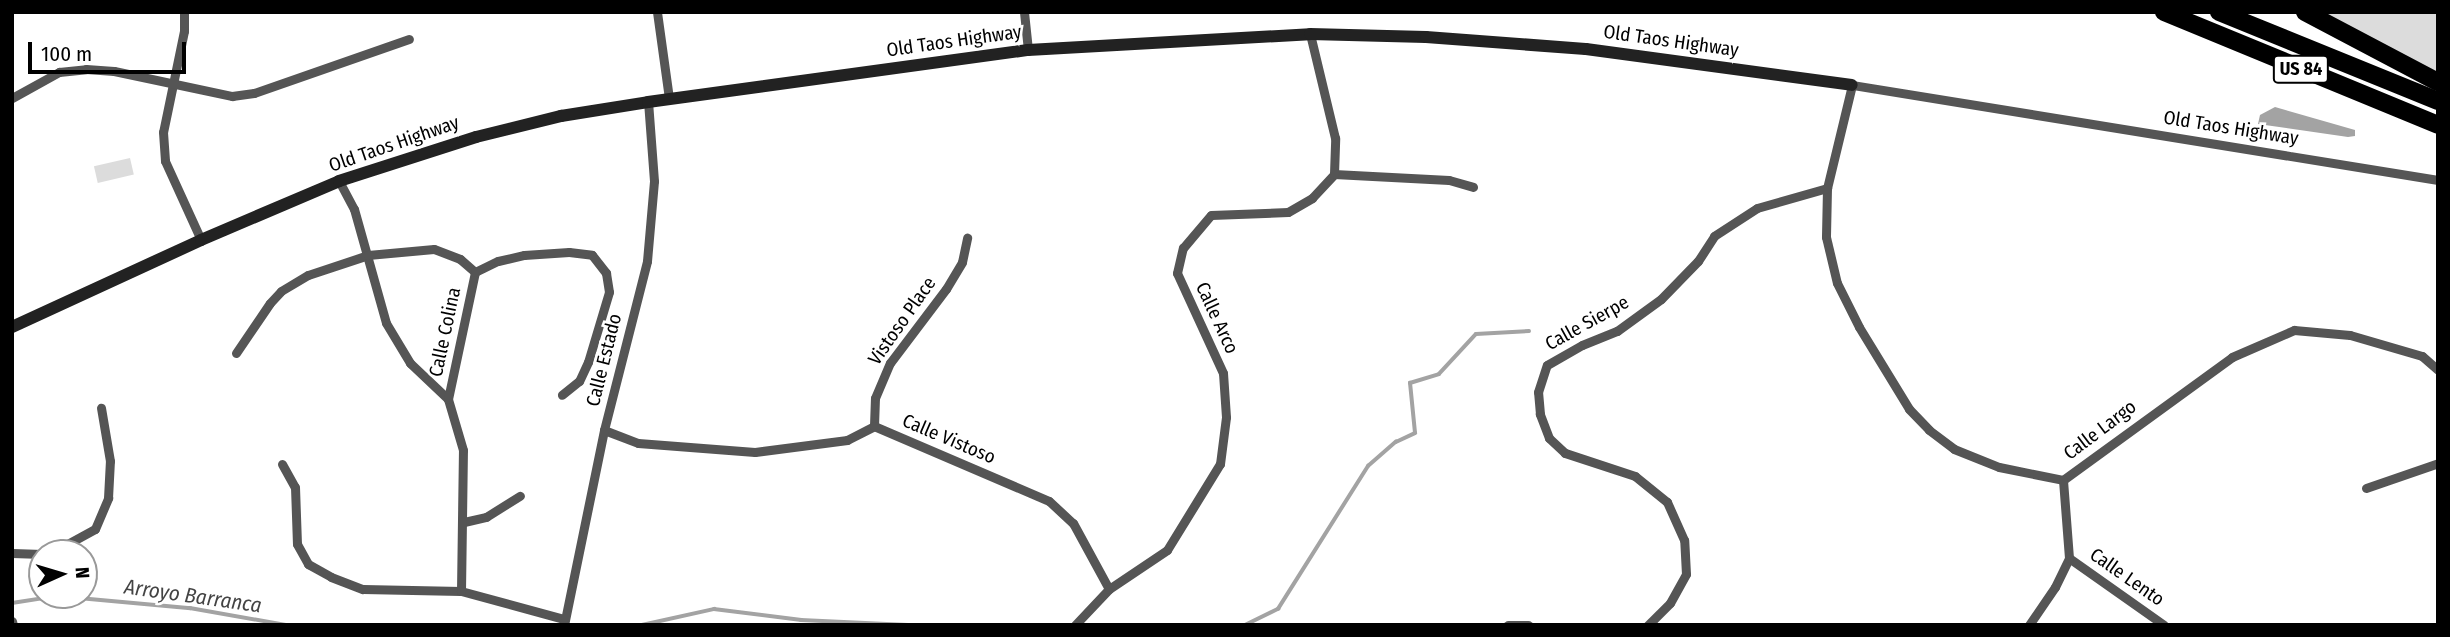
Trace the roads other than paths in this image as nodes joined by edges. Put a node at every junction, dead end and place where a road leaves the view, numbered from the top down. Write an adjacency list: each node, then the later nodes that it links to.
1 (184, 12): 11 (street)
2 (657, 12): 14 (street)
3 (1024, 12): 9 (street)
4 (2164, 12): 17 (highway, US 84)
5 (2219, 12): 15 (highway, US 84)
6 (2305, 12): 10 (highway)
7 (1310, 34): 9 (street, Old Taos Highway); 12 (street, Old Taos Highway); 18 (street)
8 (410, 39): 11 (street)
9 (1028, 50): 14 (street, Old Taos Highway)
10 (2438, 82)
11 (174, 84): 13 (street); 24 (street)
12 (1852, 85): 19 (street, Old Taos Highway); 22 (street, Calle Largo)
13 (12, 98)
14 (669, 99): 16 (street, Old Taos Highway)
15 (2438, 101)
16 (648, 102): 20 (street, Old Taos Highway); 34 (street, Calle Estado)
17 (2438, 125)
18 (1334, 174): 21 (street); 43 (street, Calle Arco)
19 (2438, 180)
20 (339, 181): 24 (street, Old Taos Highway); 25 (street, Calle Colina)
21 (1473, 187)
22 (1827, 188): 37 (street, Calle Largo); 49 (street, Calle Sierpe)
23 (967, 238): 33 (street, Vistoso Place)
24 (201, 240): 27 (street, Old Taos Highway)
25 (368, 255): 26 (street, Calle Colina); 28 (street, Calle Colina); 31 (street, Calle Colina)
26 (475, 272): 30 (street, Calle Colina); 31 (street, Calle Colina)
27 (12, 327)
28 (236, 353)
29 (2438, 370): 37 (street, Calle Largo)
30 (562, 395)
31 (448, 399): 40 (street, Calle Colina)
32 (101, 408): 41 (street)
33 (874, 426): 34 (street, Calle Vistoso); 43 (street, Calle Vistoso)
34 (604, 430): 45 (street, Calle Estado)
35 (2438, 463): 38 (street)
36 (282, 464): 44 (street)
37 (2063, 480): 42 (street)
38 (2366, 488)
39 (520, 496): 40 (street)
40 (464, 522): 44 (street, Calle Colina)
41 (76, 539)
42 (2069, 558): 50 (street); 51 (street, Calle Lento)
43 (1109, 589): 46 (street, Calle Arco)
44 (461, 591): 45 (street)
45 (564, 622)
46 (1075, 625)
47 (1508, 625): 48 (street)
48 (1528, 625)
49 (1648, 625)
50 (2029, 625)
51 (2164, 625)

